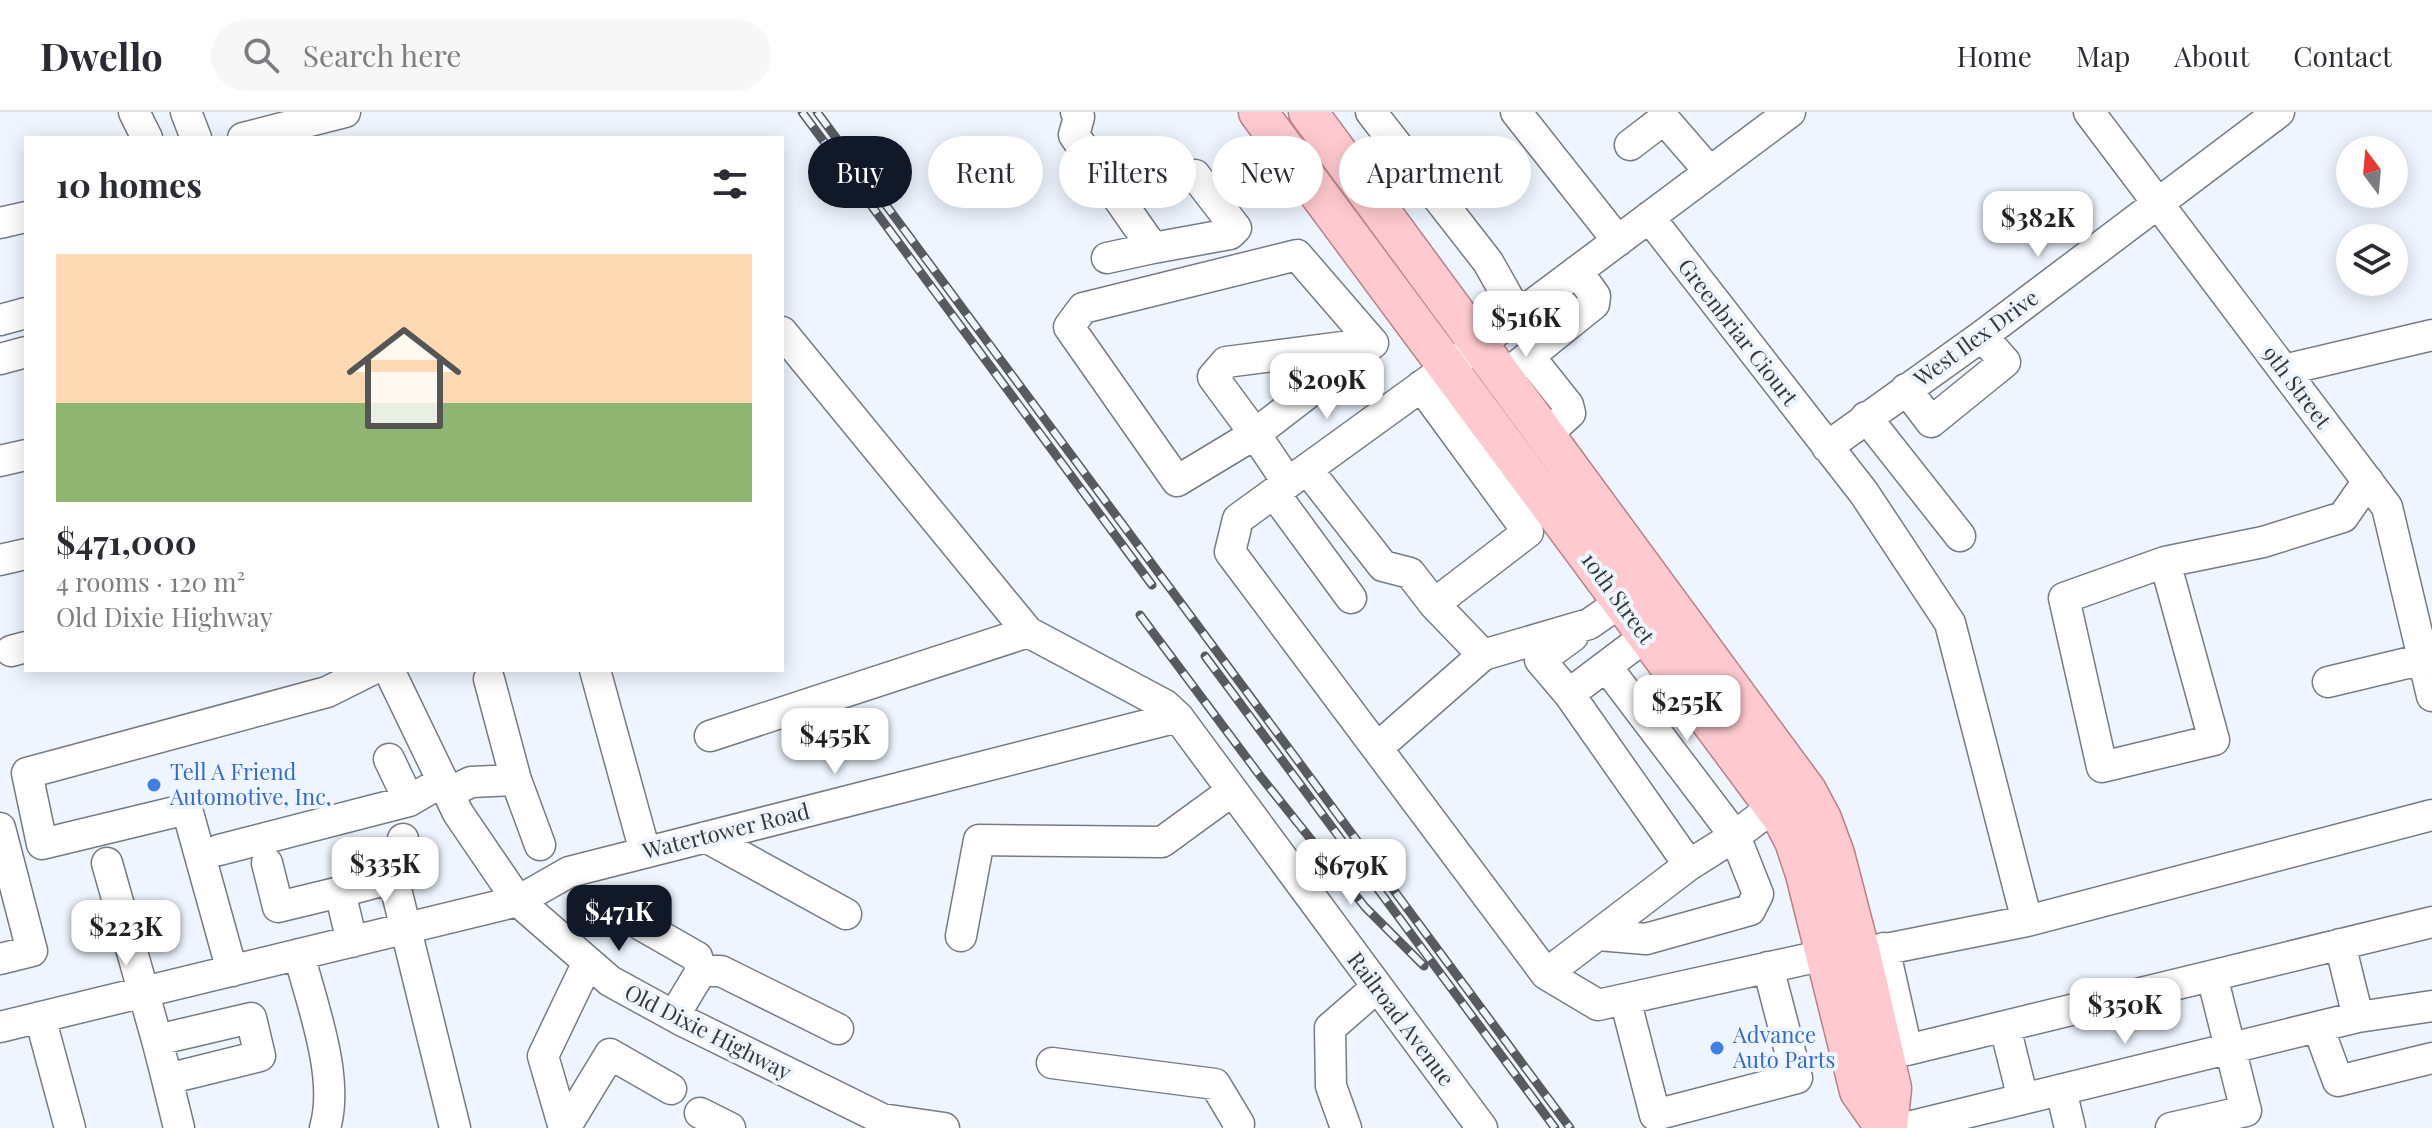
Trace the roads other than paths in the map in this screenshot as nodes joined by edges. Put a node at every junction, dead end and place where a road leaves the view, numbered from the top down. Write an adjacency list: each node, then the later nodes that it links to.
1 (134, 112): 12 (street)
2 (186, 112): 13 (street)
3 (345, 112): 14 (street)
4 (1076, 112): 23 (street)
5 (1308, 112): 36 (main road, 10th Street)
6 (1371, 112): 27 (street)
7 (1516, 112): 22 (street)
8 (1790, 112): 16 (street)
9 (2089, 112): 18 (street, 9th Street)
10 (2279, 112): 18 (street, West Ilex Drive)
11 (1269, 116): 36 (main road, 10th Street)
12 (146, 136)
13 (195, 136)
14 (251, 136)
15 (1630, 145): 16 (street)
16 (1710, 172): 20 (street)
17 (1196, 176): 23 (street)
18 (2157, 202): 31 (street, West Ilex Drive); 37 (street, 9th Street)
19 (24, 217): 21 (street)
20 (1649, 217): 22 (street); 41 (street, Greenbriar Ciourt)
21 (0, 223)
22 (1618, 241): 25 (street)
23 (1153, 248): 24 (street)
24 (1107, 258)
25 (1577, 271): 27 (street); 35 (street)
26 (24, 314): 28 (street)
27 (1518, 315): 35 (street); 36 (street)
28 (0, 320)
29 (784, 334): 54 (street)
30 (2432, 335): 37 (street)
31 (1982, 336): 38 (street, West Ilex Drive); 38 (street)
32 (1373, 343): 40 (street); 40 (street); 40 (street)
33 (24, 353): 34 (street)
34 (0, 359)
35 (1524, 360): 36 (main road, 10th Street); 98 (main road, 10th Street)
36 (1449, 366): 45 (street); 51 (main road, 10th Street); 52 (street)
37 (2284, 370): 44 (street, 9th Street)
38 (1906, 389): 39 (street, West Ilex Drive)
39 (1866, 417): 41 (street, West Ilex Drive); 46 (street)
40 (1255, 434): 45 (street)
41 (1827, 447): 90 (street, Greenbriar Ciourt)
42 (24, 455): 43 (street)
43 (0, 461)
44 (2368, 481): 49 (street); 57 (street, 9th Street)
45 (1290, 482): 50 (street); 52 (street); 68 (street)
46 (1960, 536)
47 (24, 554): 48 (street)
48 (0, 560)
49 (2165, 562): 49 (street)
50 (1351, 598)
51 (1621, 602): 53 (street); 55 (main road, 10th Street)
52 (1434, 604): 56 (street)
53 (1589, 624): 56 (street); 64 (street)
54 (1028, 632): 66 (street, Railroad Avenue); 67 (street)
55 (1646, 636): 58 (street); 74 (main road, 10th Street)
56 (1483, 655): 68 (street)
57 (2428, 658): 63 (street); 65 (street, 9th Street)
58 (1606, 666): 64 (street); 77 (street)
59 (385, 672): 103 (street)
60 (388, 672): 71 (street, Old Dixie Highway)
61 (596, 672): 82 (street)
62 (489, 679): 70 (street)
63 (2328, 682)
64 (1569, 694): 85 (street)
65 (2432, 696)
66 (1178, 717): 72 (street, Railroad Avenue); 78 (street, Watertower Road)
67 (710, 736)
68 (1377, 748): 105 (street)
69 (389, 759): 73 (street)
70 (516, 780): 71 (street); 80 (street)
71 (446, 787): 73 (street); 88 (street, Old Dixie Highway)
72 (1232, 791): 95 (street); 108 (street, Railroad Avenue)
73 (409, 801): 81 (street)
74 (1773, 807): 77 (street); 98 (main road, 10th Street)
75 (2432, 815): 90 (street)
76 (0, 828): 100 (street)
77 (1735, 836): 85 (street); 94 (street)
78 (706, 837): 82 (street, Watertower Road); 89 (street)
79 (403, 839): 86 (street)
80 (540, 845)
81 (219, 850)
82 (645, 852): 88 (street, Watertower Road)
83 (107, 863): 109 (street)
84 (267, 863): 87 (street)
85 (1689, 865): 94 (street)
86 (393, 877): 87 (street); 93 (street)
87 (340, 892): 96 (street)
88 (518, 901): 93 (street, Watertower Road); 101 (street, Old Dixie Highway)
89 (846, 914)
90 (2027, 921): 98 (street)
91 (2432, 922): 97 (street)
92 (641, 925): 104 (street)
93 (405, 928): 96 (street, Watertower Road); 132 (street)
94 (1598, 935): 105 (street)
95 (961, 936)
96 (352, 942): 99 (street, Watertower Road)
97 (2340, 944): 106 (street); 114 (street)
98 (1857, 952): 102 (street); 116 (street); 139 (main road, 10th Street)
99 (299, 954): 103 (street, Watertower Road); 131 (street)
100 (0, 959)
101 (588, 962): 112 (street, Old Dixie Highway); 133 (street)
102 (1768, 967): 110 (street); 110 (street)
103 (232, 971): 109 (street, Watertower Road)
104 (701, 971): 112 (street); 118 (street)
105 (1546, 974): 110 (street)
106 (2212, 976): 116 (street); 120 (street)
107 (2432, 987): 114 (street)
108 (1376, 988): 137 (street); 138 (street, Railroad Avenue)
109 (142, 992): 113 (street, Watertower Road); 119 (street)
110 (1625, 999)
111 (2432, 1006): 114 (street)
112 (674, 1016): 128 (street, Old Dixie Highway)
113 (40, 1017): 115 (street, Watertower Road); 129 (street)
114 (2358, 1017): 117 (street)
115 (0, 1027)
116 (2005, 1027): 126 (street)
117 (2318, 1027): 120 (street); 121 (street)
118 (838, 1029)
119 (157, 1040): 123 (street); 123 (street)
120 (2230, 1048): 125 (street); 142 (street)
121 (2432, 1058)
122 (1052, 1063): 136 (street)
123 (167, 1079): 130 (street)
124 (671, 1089): 133 (street)
125 (2061, 1090): 126 (street); 141 (street)
126 (2023, 1099): 140 (street)
127 (700, 1113): 134 (street)
128 (881, 1124): 135 (street, Old Dixie Highway)
129 (70, 1128)
130 (179, 1128)
131 (325, 1128)
132 (455, 1128)
133 (565, 1128)
134 (730, 1128)
135 (944, 1128)
136 (1238, 1128)
137 (1346, 1128)
138 (1482, 1128)
139 (1887, 1128)
140 (1904, 1128)
141 (2070, 1128)
142 (2171, 1128)

